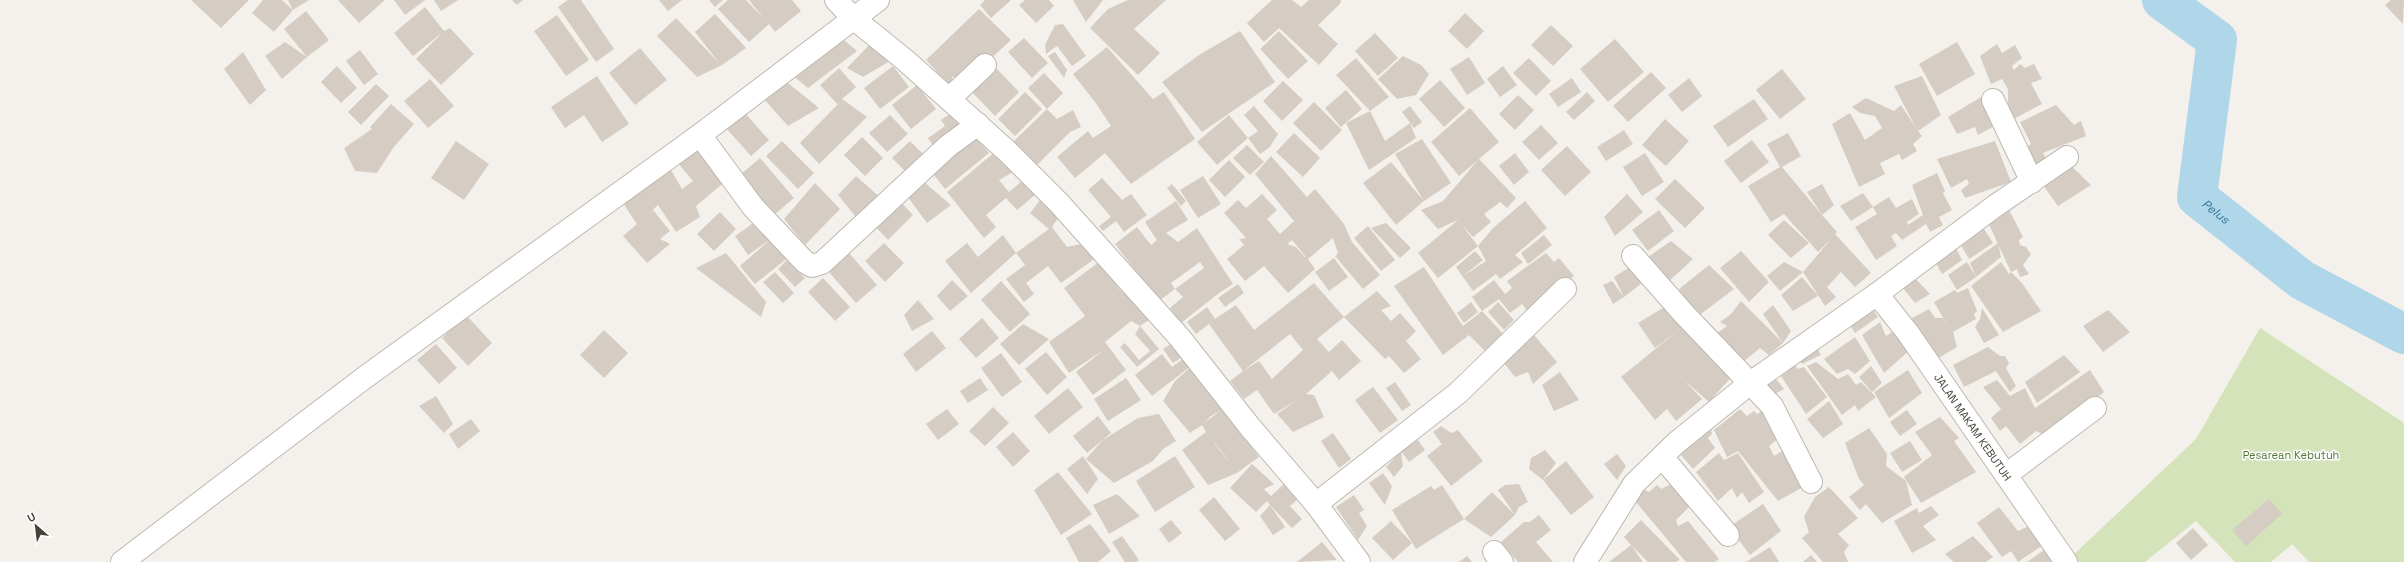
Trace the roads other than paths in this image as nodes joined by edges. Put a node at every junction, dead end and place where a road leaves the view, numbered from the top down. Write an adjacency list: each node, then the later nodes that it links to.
1 (836, 0): 3 (street)
2 (878, 0): 3 (street)
3 (853, 18): 5 (street); 8 (street)
4 (985, 65): 5 (street)
5 (949, 99): 7 (street)
6 (1993, 100): 10 (street)
7 (978, 124): 8 (street); 19 (street)
8 (700, 135): 21 (street)
9 (2067, 157): 10 (street)
10 (2032, 182): 13 (street)
11 (1633, 256): 14 (street)
12 (1565, 289): 19 (street)
13 (1877, 294): 14 (street); 17 (street, JALAN MAKAM KEBUTUH)
14 (1749, 384): 16 (street); 18 (street)
15 (2095, 408): 17 (street)
16 (1662, 457): 20 (street); 23 (street)
17 (2006, 475): 24 (street, JALAN MAKAM KEBUTUH)
18 (1811, 482)
19 (1316, 504): 22 (street)
20 (1728, 535)
21 (122, 562)
22 (1359, 562)
23 (1585, 562)
24 (2066, 562)

